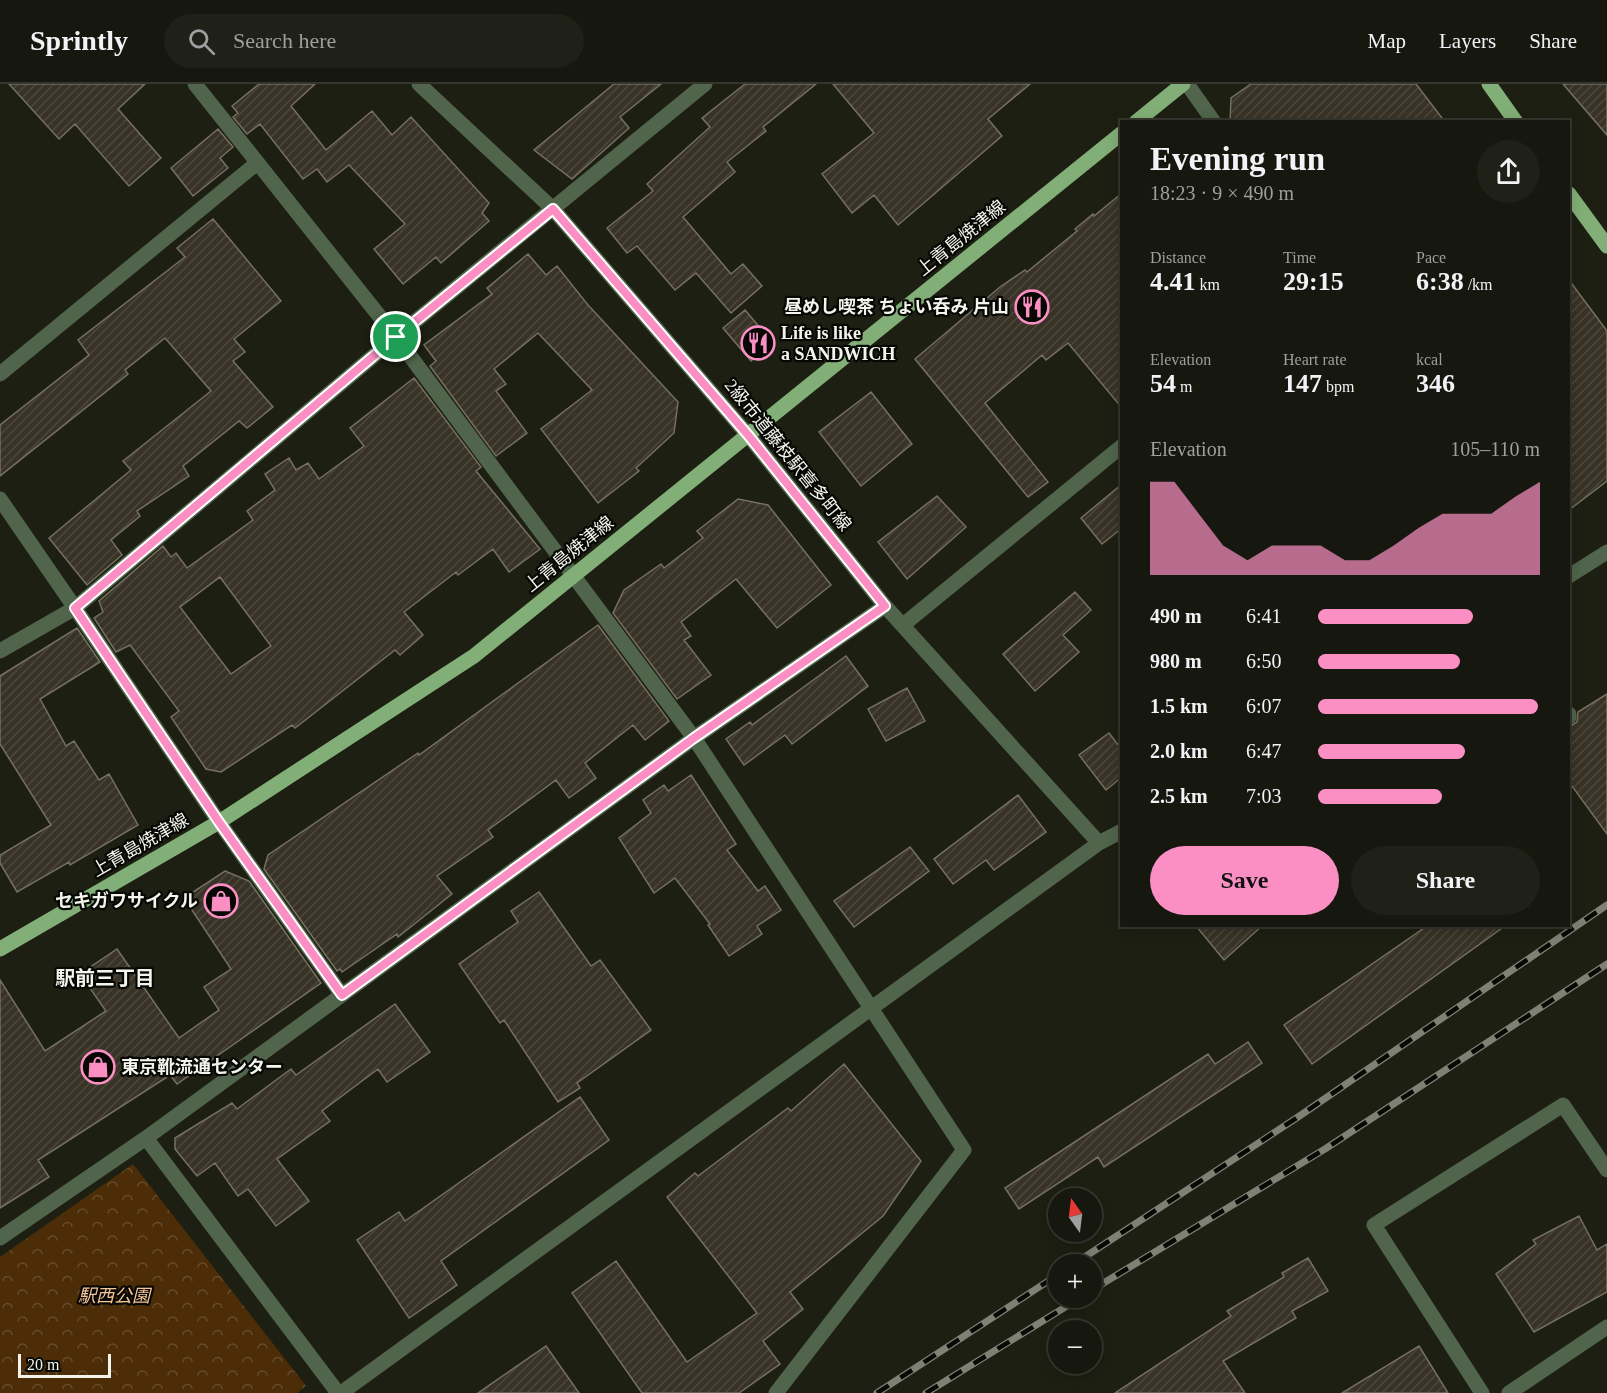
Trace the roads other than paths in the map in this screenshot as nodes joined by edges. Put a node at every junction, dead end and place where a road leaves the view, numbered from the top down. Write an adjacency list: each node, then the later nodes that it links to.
1 (195, 84): 10 (street)
2 (419, 84): 12 (street, 2級市道藤枝駅喜多町線)
3 (705, 84): 12 (street)
4 (1185, 84): 6 (main road); 7 (street)
5 (1489, 84): 8 (main road)
6 (1139, 120)
7 (1212, 120)
8 (1515, 120)
9 (1120, 135): 16 (main road, 上青島焼津線)
10 (257, 163): 14 (street); 15 (street)
11 (1570, 195): 13 (main road)
12 (553, 209): 14 (street); 16 (street, 2級市道藤枝駅喜多町線)
13 (1607, 246)
14 (396, 337): 20 (street); 23 (street)
15 (0, 374)
16 (748, 435): 20 (main road, 上青島焼津線); 22 (street, 2級市道藤枝駅喜多町線)
17 (1120, 451): 24 (street)
18 (0, 499): 23 (street)
19 (1607, 552): 21 (street)
20 (575, 574): 26 (street); 27 (main road, 上青島焼津線)
21 (1570, 575)
22 (885, 606): 24 (street, 2級市道藤枝駅喜多町線); 26 (street)
23 (75, 608): 25 (street); 27 (street)
24 (903, 625): 29 (street, 2級市道藤枝駅喜多町線)
25 (0, 651)
26 (694, 738): 31 (street); 32 (street)
27 (219, 822): 30 (main road, 上青島焼津線); 31 (street)
28 (1120, 832): 29 (street)
29 (1099, 843): 32 (street)
30 (0, 949)
31 (342, 995): 33 (street)
32 (872, 1009): 37 (street); 38 (street)
33 (146, 1138): 35 (street); 37 (street)
34 (1607, 1170): 39 (street)
35 (0, 1238)
36 (1607, 1327): 40 (street)
37 (340, 1393)
38 (776, 1393)
39 (1482, 1393)
40 (1509, 1393)

